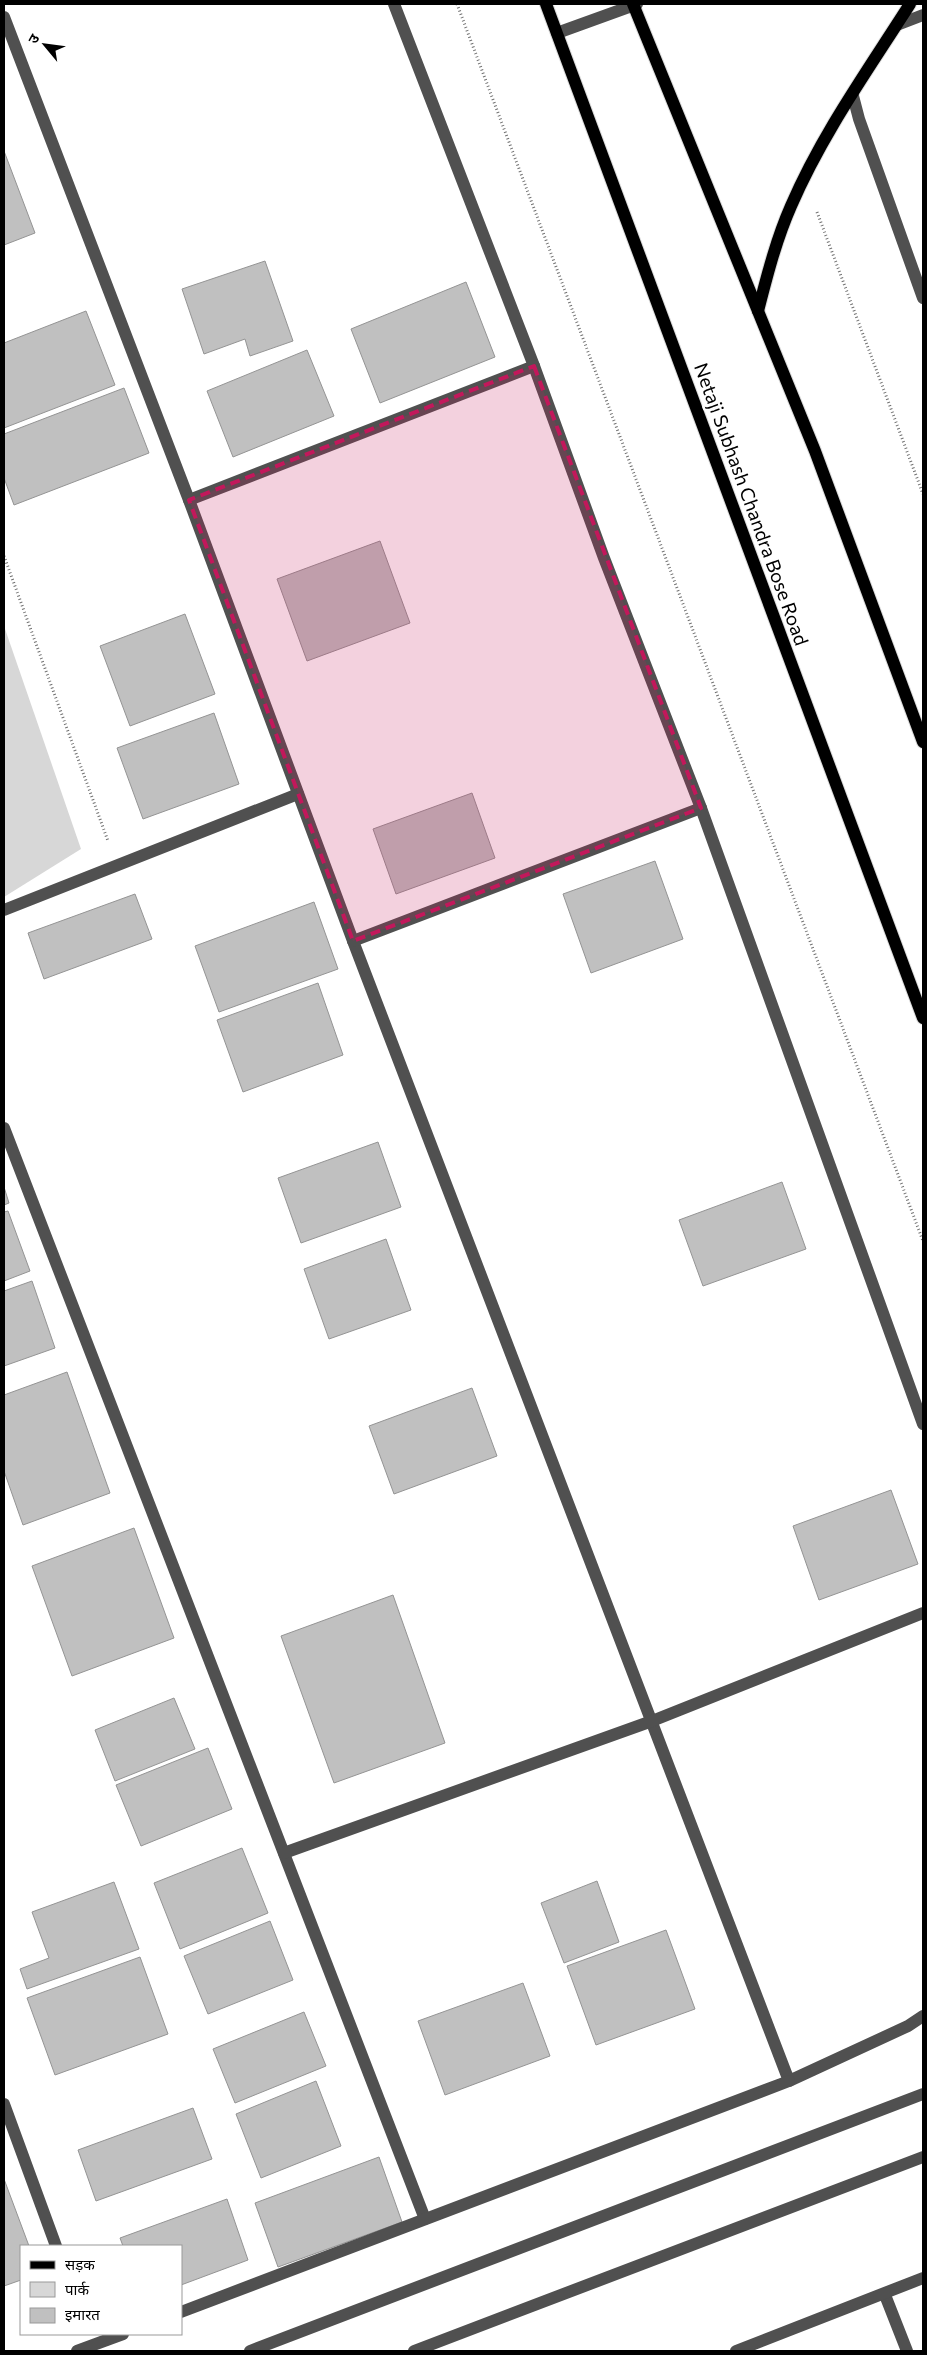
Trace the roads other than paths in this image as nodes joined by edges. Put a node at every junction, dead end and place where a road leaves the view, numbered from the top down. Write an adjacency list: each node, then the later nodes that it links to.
1 (394, 4): 12 (street)
2 (546, 4): 8 (main road, Netaji Subhash Chandra Bose Road)
3 (635, 4): 8 (street); 11 (main road)
4 (910, 4): 7 (main road)
5 (923, 15): 7 (street)
6 (4, 17): 13 (street)
7 (897, 26): 9 (main road)
8 (557, 34): 19 (main road, Netaji Subhash Chandra Bose Road)
9 (853, 96): 10 (street); 11 (main road)
10 (923, 298)
11 (758, 311): 14 (main road)
12 (534, 366): 13 (street); 16 (street)
13 (189, 500): 15 (street)
14 (923, 742)
15 (298, 794): 17 (street); 18 (street)
16 (701, 808): 18 (street); 21 (street)
17 (4, 910)
18 (353, 941): 23 (street)
19 (923, 1018)
20 (4, 1128): 24 (street)
21 (923, 1424)
22 (923, 1613): 23 (street)
23 (652, 1721): 24 (street); 26 (street)
24 (284, 1853): 30 (street)
25 (923, 2016): 26 (street)
26 (788, 2081): 30 (street)
27 (923, 2094): 38 (street)
28 (4, 2104): 31 (street)
29 (923, 2157): 39 (street)
30 (425, 2219): 34 (street)
31 (56, 2245)
32 (923, 2278): 33 (street)
33 (885, 2295): 40 (street); 41 (street)
34 (182, 2312)
35 (118, 2335): 36 (street)
36 (91, 2340): 37 (street)
37 (77, 2351)
38 (250, 2351)
39 (414, 2351)
40 (736, 2351)
41 (907, 2351)

